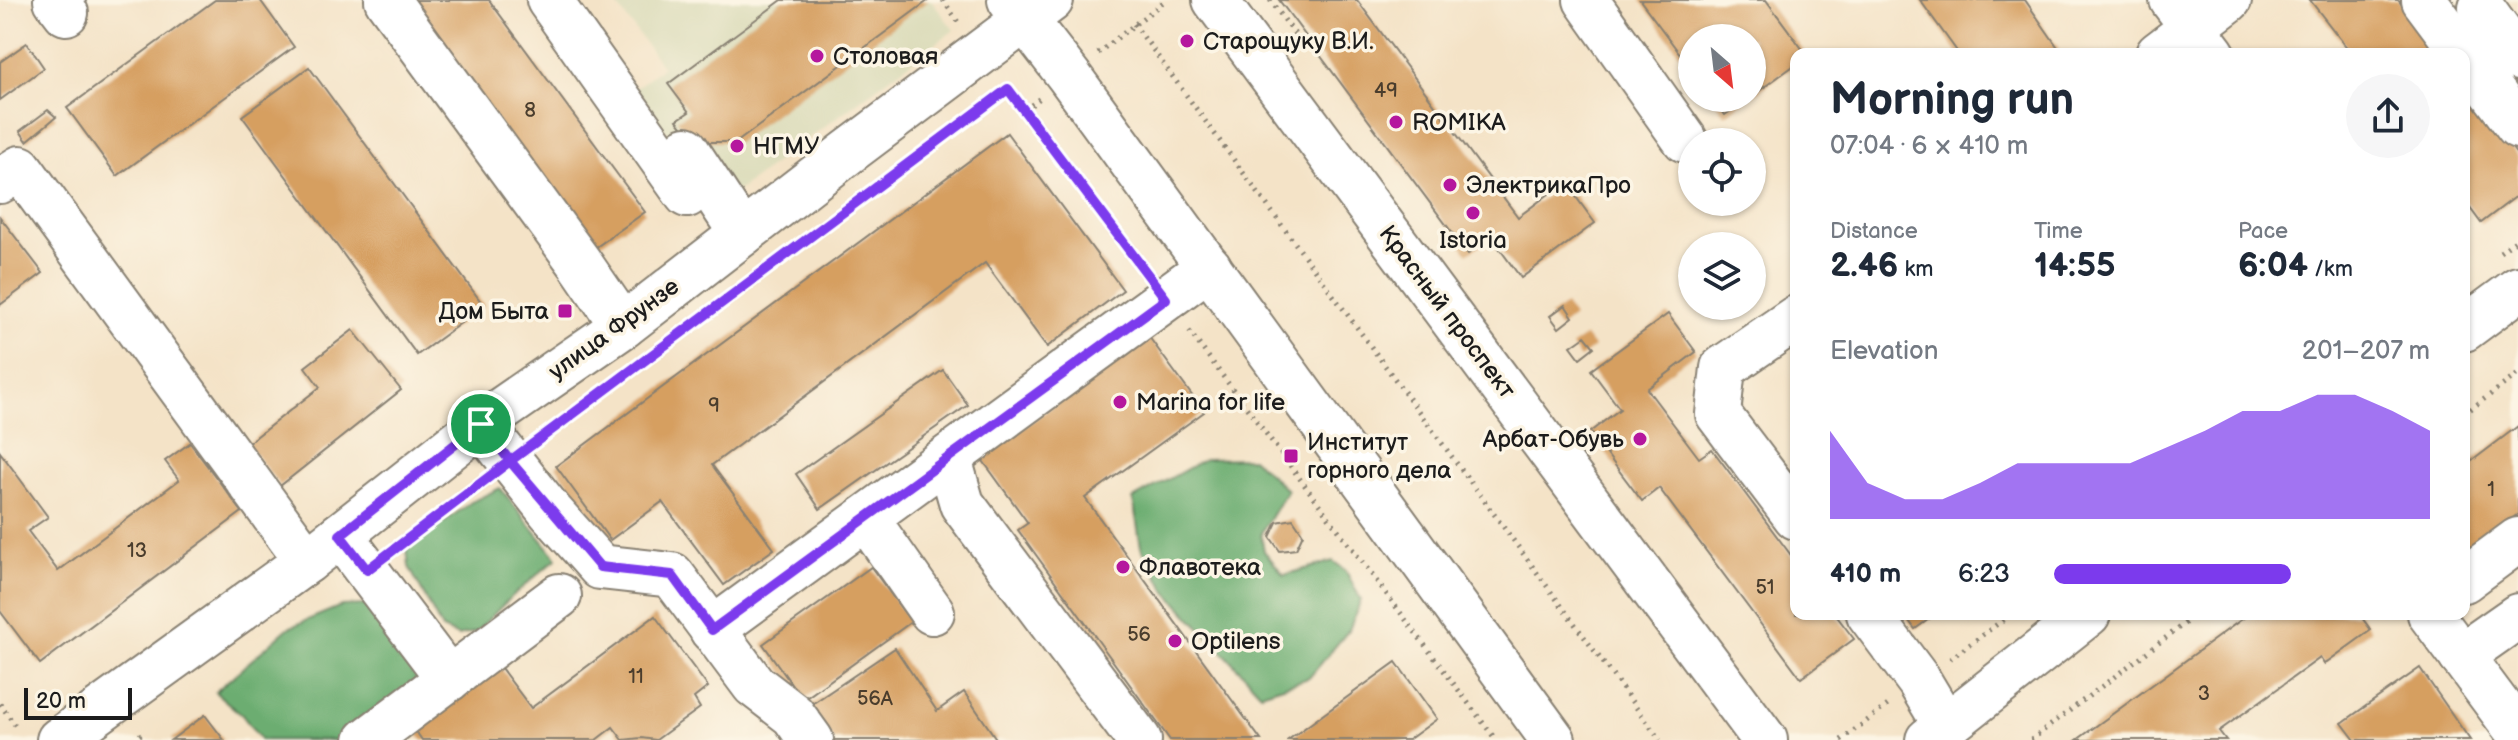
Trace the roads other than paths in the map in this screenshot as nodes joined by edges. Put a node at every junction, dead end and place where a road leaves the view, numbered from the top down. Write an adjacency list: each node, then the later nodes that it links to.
1 (387, 0): 24 (main road)
2 (549, 0): 18 (main road)
3 (1215, 0): 48 (main road, Красный проспект)
4 (1586, 0): 16 (main road)
5 (2229, 0): 9 (main road)
6 (2424, 0): 11 (main road)
7 (1029, 7): 19 (main road, улица Фрунзе); 20 (main road)
8 (2481, 7): 12 (main road)
9 (2192, 27): 10 (main road)
10 (2166, 48)
11 (2460, 48)
12 (2518, 58)
13 (2470, 62): 15 (main road)
14 (650, 97): 19 (main road)
15 (2518, 126)
16 (1678, 130)
17 (0, 181): 30 (main road)
18 (687, 195)
19 (742, 234): 24 (main road, улица Фрунзе)
20 (1209, 267): 26 (main road); 47 (main road)
21 (2518, 289): 23 (main road)
22 (1790, 322): 27 (main road)
23 (2470, 325)
24 (623, 326): 25 (main road, улица Фрунзе)
25 (481, 424): 30 (main road, улица Фрунзе); 38 (main road)
26 (949, 459): 28 (main road); 46 (main road)
27 (1790, 509)
28 (866, 518): 33 (main road); 38 (main road)
29 (2518, 540): 31 (main road)
30 (323, 548): 40 (main road); 43 (main road, улица Фрунзе)
31 (2470, 576)
32 (559, 596): 40 (main road)
33 (932, 612)
34 (2518, 616): 39 (main road)
35 (1873, 620): 42 (main road)
36 (2080, 620): 42 (main road)
37 (2434, 620): 39 (main road)
38 (712, 630): 45 (main road)
39 (2461, 656): 41 (main road)
40 (449, 679): 44 (main road)
41 (2518, 732)
42 (1937, 733)
43 (38, 735)
44 (367, 740)
45 (811, 740)
46 (1139, 740)
47 (1553, 740)
48 (1765, 740)

